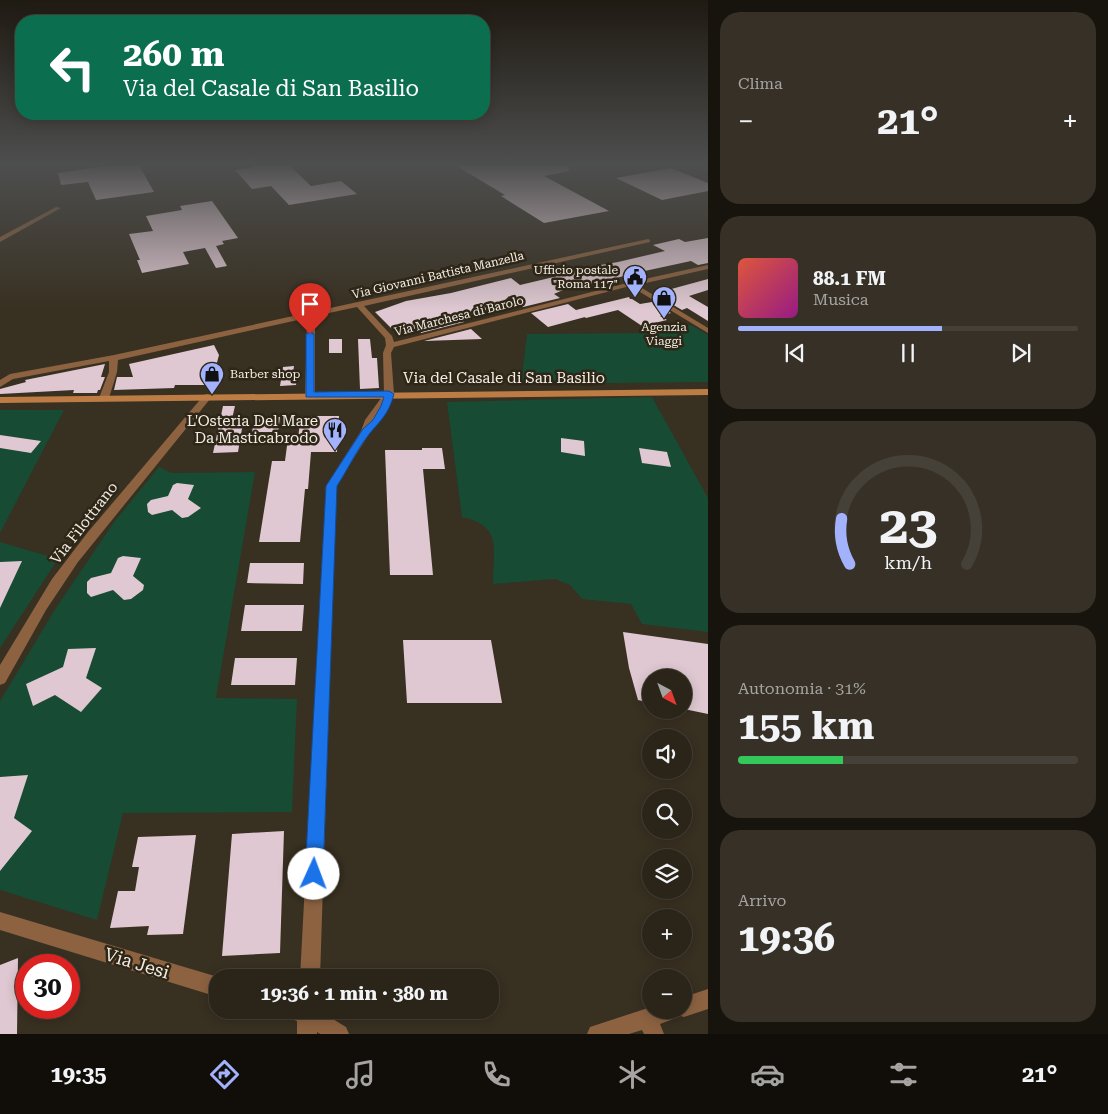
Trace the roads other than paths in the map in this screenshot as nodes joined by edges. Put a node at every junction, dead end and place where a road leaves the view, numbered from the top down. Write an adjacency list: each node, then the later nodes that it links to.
1 (48, 213): 2 (street)
2 (0, 240)
3 (648, 241): 6 (street, Via Giovanni Battista Manzella)
4 (708, 267): 5 (street, Via Marchesa di Barolo)
5 (631, 284): 8 (street); 9 (street, Via Marchesa di Barolo)
6 (359, 305): 7 (street, Via Giovanni Battista Manzella); 9 (street)
7 (311, 315): 10 (street, Via Giovanni Battista Manzella); 14 (street)
8 (708, 331)
9 (390, 345): 13 (street)
10 (114, 358): 11 (street, Via Giovanni Battista Manzella); 15 (street)
11 (0, 384)
12 (708, 392): 13 (street, Via del Casale di San Basilio)
13 (389, 394): 14 (street, Via del Casale di San Basilio); 20 (street)
14 (310, 395): 16 (street, Via del Casale di San Basilio)
15 (104, 398): 16 (street, Via del Casale di San Basilio); 17 (street, Via del Casale di San Basilio)
16 (208, 398): 18 (street, Via Filottrano)
17 (0, 400)
18 (0, 678)
19 (0, 921): 21 (street, Via Jesi)
20 (310, 969)
21 (209, 984)
22 (708, 999): 23 (street)
23 (692, 1004)
24 (308, 1019): 26 (street)
25 (651, 1026): 27 (street)
26 (339, 1034)
27 (597, 1034)

